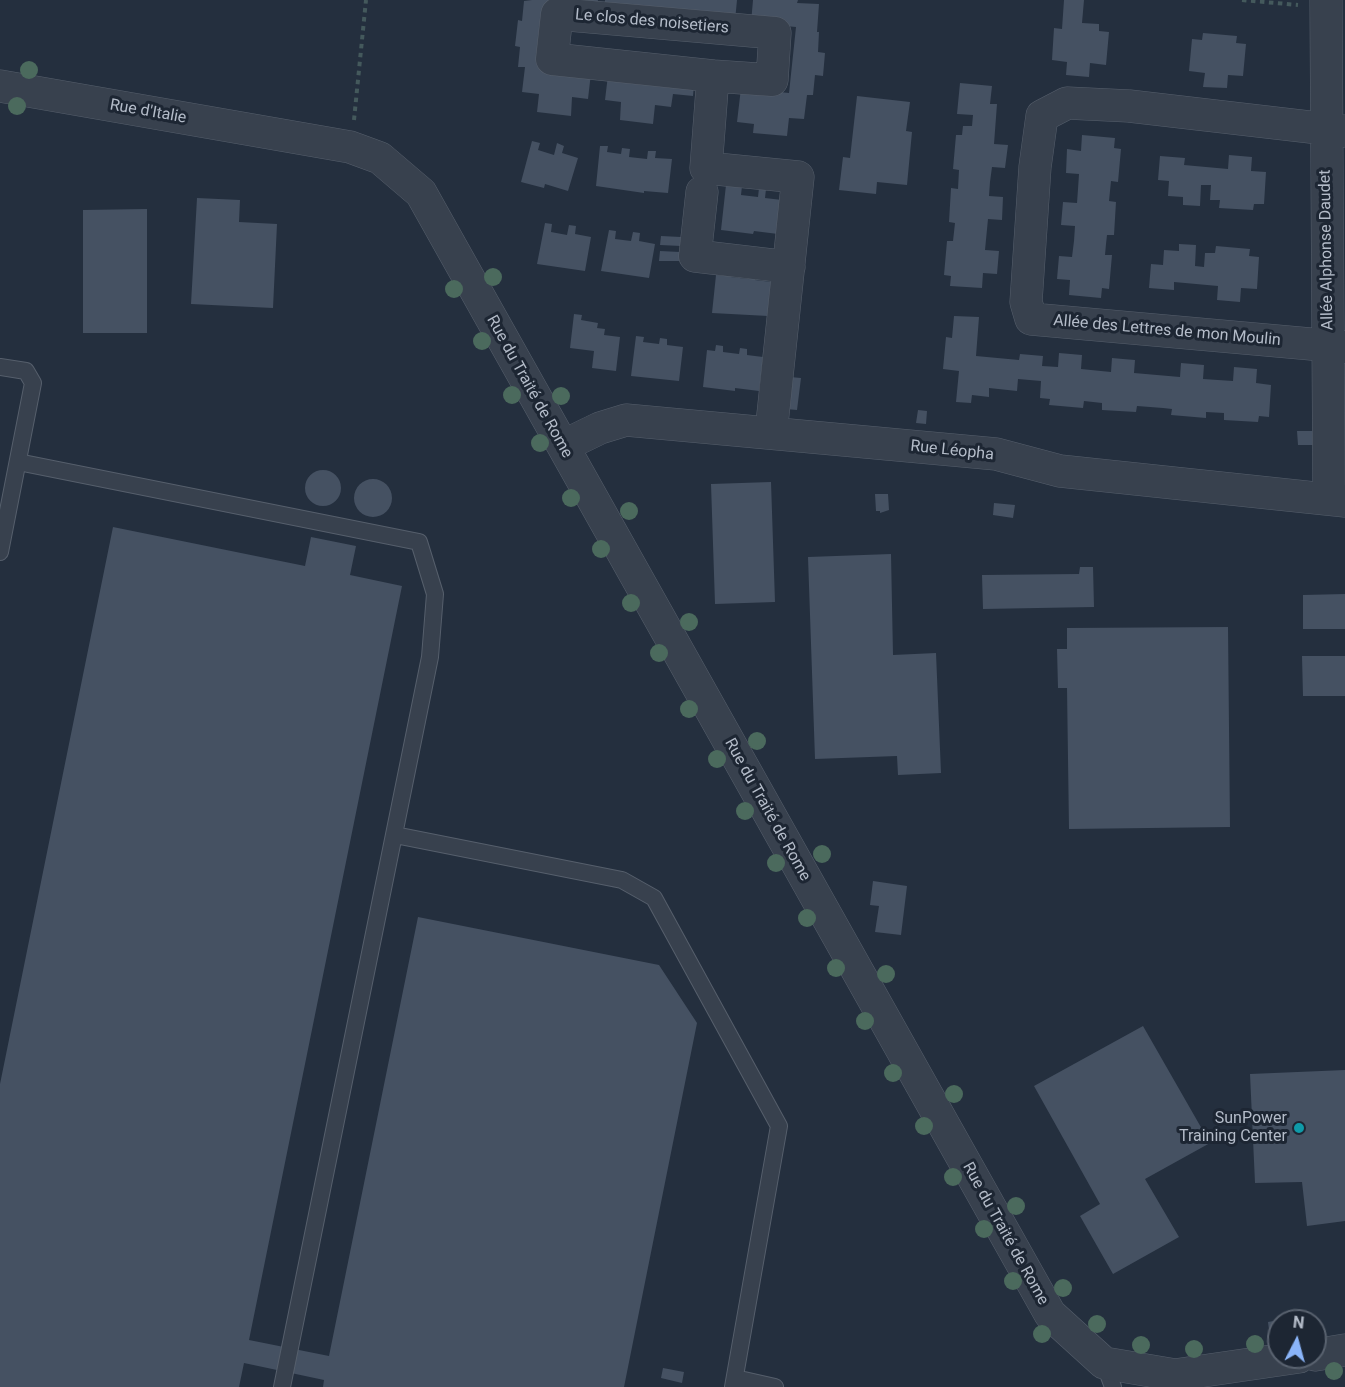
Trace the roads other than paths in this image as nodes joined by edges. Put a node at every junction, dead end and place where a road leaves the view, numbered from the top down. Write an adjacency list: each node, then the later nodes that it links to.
1 (1326, 4): 4 (street, Allée Alphonse Daudet)
2 (713, 76): 2 (street, Le clos des noisetiers); 7 (street)
3 (0, 86): 5 (street, Rue d'Italie)
4 (1335, 130): 8 (street, Allée Alphonse Daudet); 8 (street, Allée des Lettres de mon Moulin)
5 (296, 138): 11 (street, Rue du Traité de Rome)
6 (702, 192): 7 (street)
7 (789, 267): 10 (street)
8 (1336, 346): 13 (street, Allée Alphonse Daudet)
9 (0, 367): 12 (lane)
10 (771, 434): 11 (street, Rue Léopha); 13 (street, Rue Léopha)
11 (563, 446): 19 (street, Rue du Traité de Rome)
12 (18, 462): 14 (lane); 15 (lane)
13 (1337, 500)
14 (0, 552)
15 (395, 835): 20 (lane); 21 (lane)
16 (1345, 1350): 17 (street)
17 (1327, 1353)
18 (1267, 1362): 19 (street, Rue du Traité de Rome)
19 (1108, 1375)
20 (734, 1383): 22 (lane)
21 (282, 1387)
22 (775, 1387)

